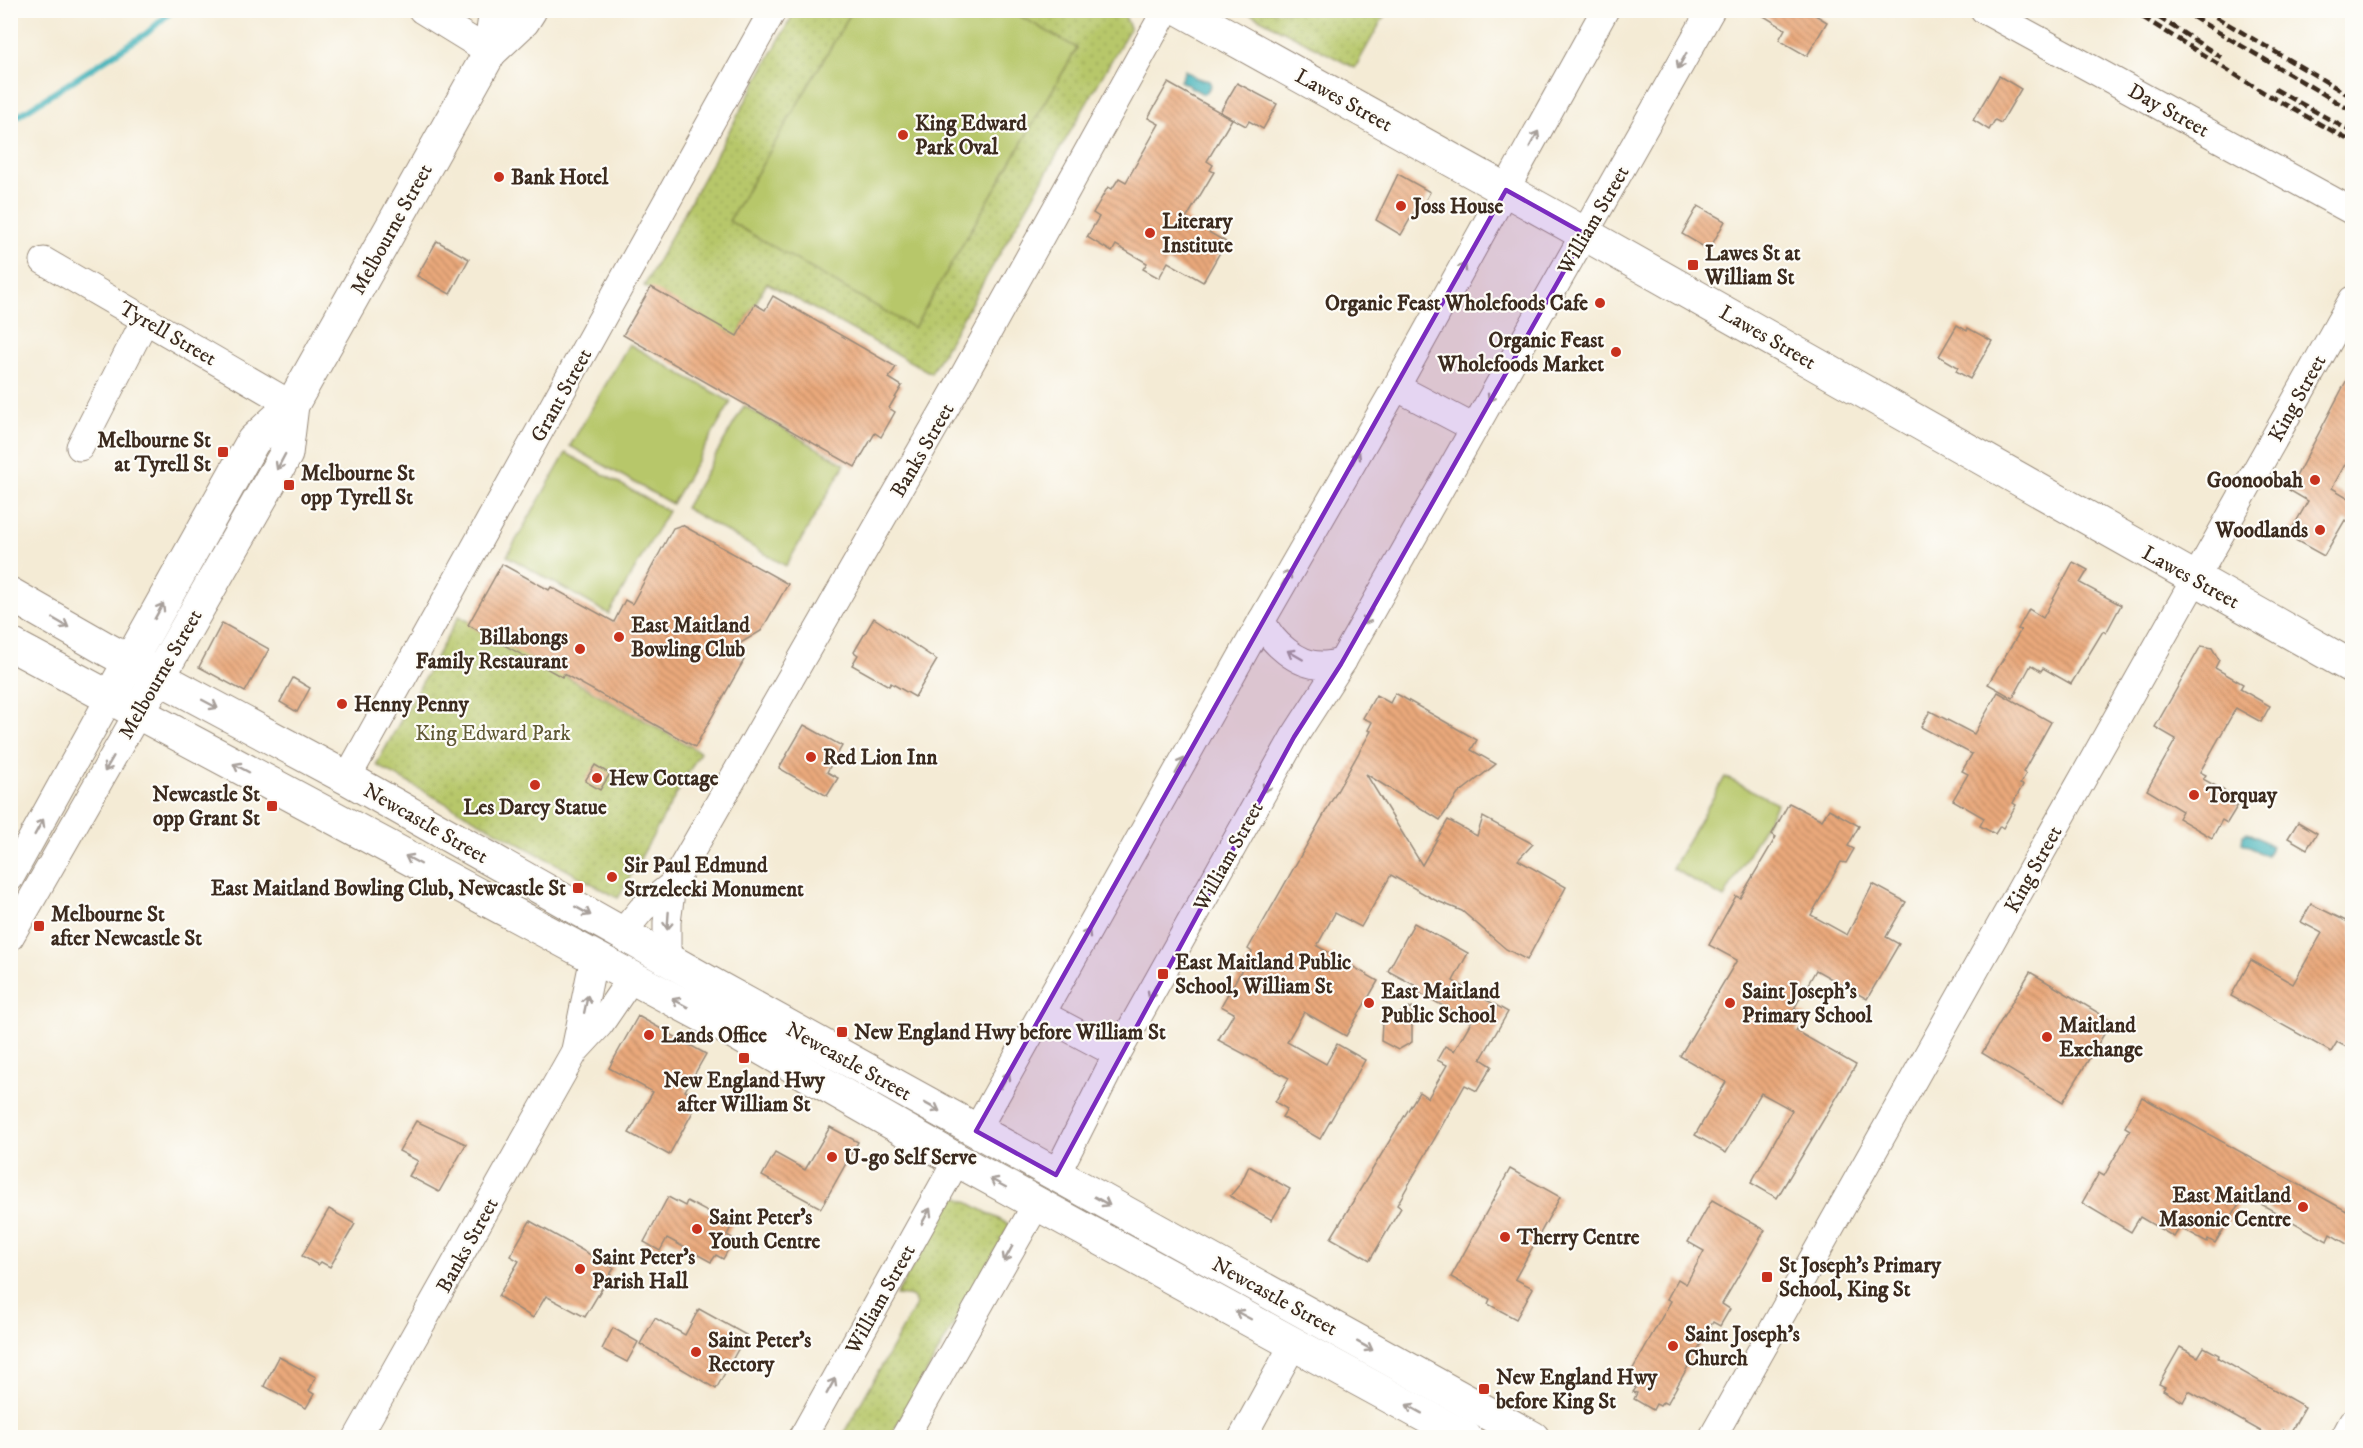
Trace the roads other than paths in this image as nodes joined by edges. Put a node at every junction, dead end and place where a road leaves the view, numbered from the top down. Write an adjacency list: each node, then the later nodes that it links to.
1 (422, 10): 10 (street)
2 (496, 10): 10 (main road, Melbourne Street)
3 (530, 10): 10 (main road, Melbourne Street)
4 (772, 10): 31 (street, Grant Street)
5 (1166, 10): 33 (street, Banks Street)
6 (1182, 10): 11 (main road, Lawes Street)
7 (1605, 10): 11 (street, one-way to 7)
8 (1711, 10): 13 (street, William Street, one-way to 13)
9 (1984, 10): 12 (street, Day Street)
10 (490, 52): 18 (main road, Melbourne Street)
11 (1506, 190): 13 (main road, Lawes Street); 17 (street, one-way to 11)
12 (2352, 211)
13 (1585, 234): 19 (street, William Street, one-way to 19); 21 (main road, Lawes Street)
14 (44, 261): 16 (street, Tyrell Street)
15 (2352, 300): 21 (street, King Street)
16 (146, 320): 18 (street, Tyrell Street); 20 (street)
17 (1396, 387): 19 (street); 23 (street, one-way to 17)
18 (292, 405): 26 (main road, Melbourne Street, one-way to 18); 28 (main road, Melbourne Street, one-way to 28)
19 (1474, 428): 25 (street, William Street, one-way to 25)
20 (80, 447)
21 (2196, 580): 27 (main road, Lawes Street); 54 (street, King Street)
22 (10, 594): 26 (main road, Newcastle Street, one-way to 26)
23 (1262, 620): 25 (street, one-way to 23); 39 (street, one-way to 23)
24 (10, 644): 29 (main road, Newcastle Street)
25 (1343, 661): 41 (street, William Street, one-way to 41)
26 (130, 662): 28 (main road, Newcastle Street); 29 (main road, Melbourne Street)
27 (2352, 667)
28 (159, 677): 30 (main road, Melbourne Street); 31 (main road, Newcastle Street, one-way to 31)
29 (110, 697): 30 (main road, Newcastle Street); 32 (street, Melbourne Street, one-way to 29)
30 (138, 713): 35 (street, Melbourne Street, one-way to 35); 36 (main road, Newcastle Street, one-way to 30)
31 (347, 778): 34 (main road, Newcastle Street, one-way to 34)
32 (10, 878)
33 (672, 885): 34 (street, Banks Street); 37 (street, Banks Street, one-way to 37)
34 (622, 933): 37 (main road, Newcastle Street); 38 (main road)
35 (10, 937)
36 (594, 957): 38 (main road, Newcastle Street); 40 (street, Banks Street, one-way to 36)
37 (667, 958): 42 (main road, Newcastle Street, one-way to 42)
38 (632, 977): 40 (street, Banks Street); 43 (main road, Newcastle Street, one-way to 38)
39 (1042, 1014): 41 (street); 42 (street, one-way to 39)
40 (575, 1051): 48 (street, Banks Street)
41 (1117, 1054): 44 (street, William Street)
42 (976, 1131): 44 (main road, Newcastle Street)
43 (957, 1160): 45 (main road, Newcastle Street, one-way to 43); 49 (street, William Street, one-way to 43)
44 (1056, 1175): 53 (main road, Newcastle Street, one-way to 53)
45 (1037, 1203): 46 (main road, Newcastle Street, one-way to 45); 50 (street, one-way to 50)
46 (1294, 1343): 51 (street); 52 (main road, Newcastle Street, one-way to 46)
47 (2352, 1423): 55 (street)
48 (357, 1437)
49 (802, 1437)
50 (904, 1437)
51 (1242, 1437)
52 (1466, 1437)
53 (1533, 1437)
54 (1712, 1437)
55 (2344, 1437)

